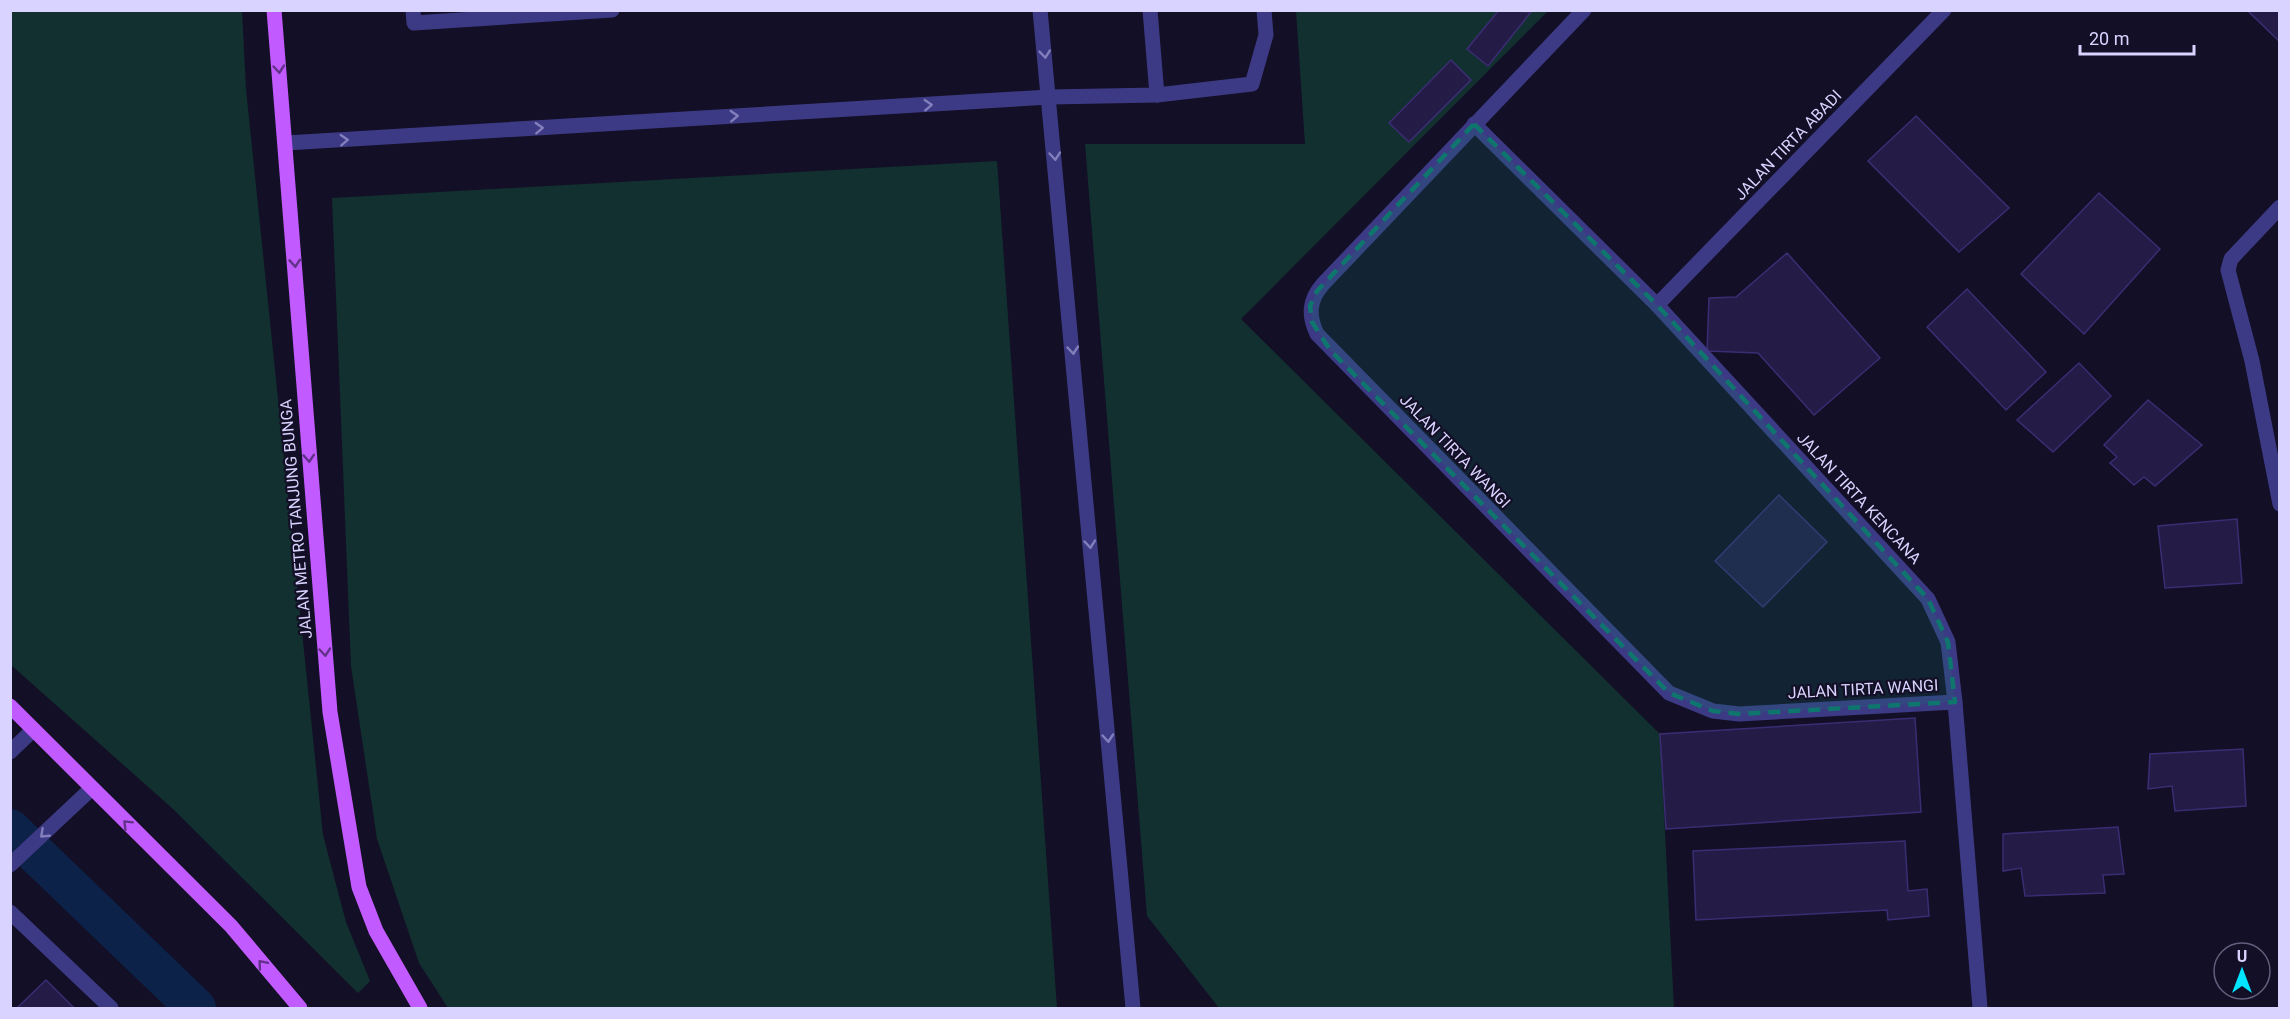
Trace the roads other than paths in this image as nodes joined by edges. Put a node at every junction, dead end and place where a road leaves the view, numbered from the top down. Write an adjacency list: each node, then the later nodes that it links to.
1 (274, 10): 12 (main road, JALAN METRO TANJUNG BUNGA, one-way to 12)
2 (413, 10): 3 (street)
3 (612, 10)
4 (1040, 10): 10 (street, one-way to 10)
5 (1150, 10): 9 (street)
6 (1264, 10): 9 (street)
7 (1584, 10): 11 (street, JALAN TIRTA WANGI)
8 (1944, 10): 14 (street, JALAN TIRTA ABADI)
9 (1157, 95): 10 (street)
10 (1049, 97): 12 (street, one-way to 10); 26 (street, one-way to 26)
11 (1474, 124): 14 (street, JALAN TIRTA KENCANA); 16 (street, JALAN TIRTA WANGI)
12 (286, 143): 25 (main road, JALAN METRO TANJUNG BUNGA, one-way to 25)
13 (2280, 207): 15 (street)
14 (1657, 305): 16 (street, JALAN TIRTA KENCANA)
15 (2280, 504)
16 (1955, 702): 27 (street, JALAN TIRTA KENCANA)
17 (10, 706): 18 (main road)
18 (33, 730): 19 (street); 20 (main road)
19 (10, 752)
20 (92, 789): 21 (street, one-way to 21); 24 (main road, one-way to 20)
21 (15, 860)
22 (10, 912): 23 (street)
23 (111, 1008)
24 (300, 1008)
25 (420, 1008)
26 (1133, 1008)
27 (1980, 1008)

